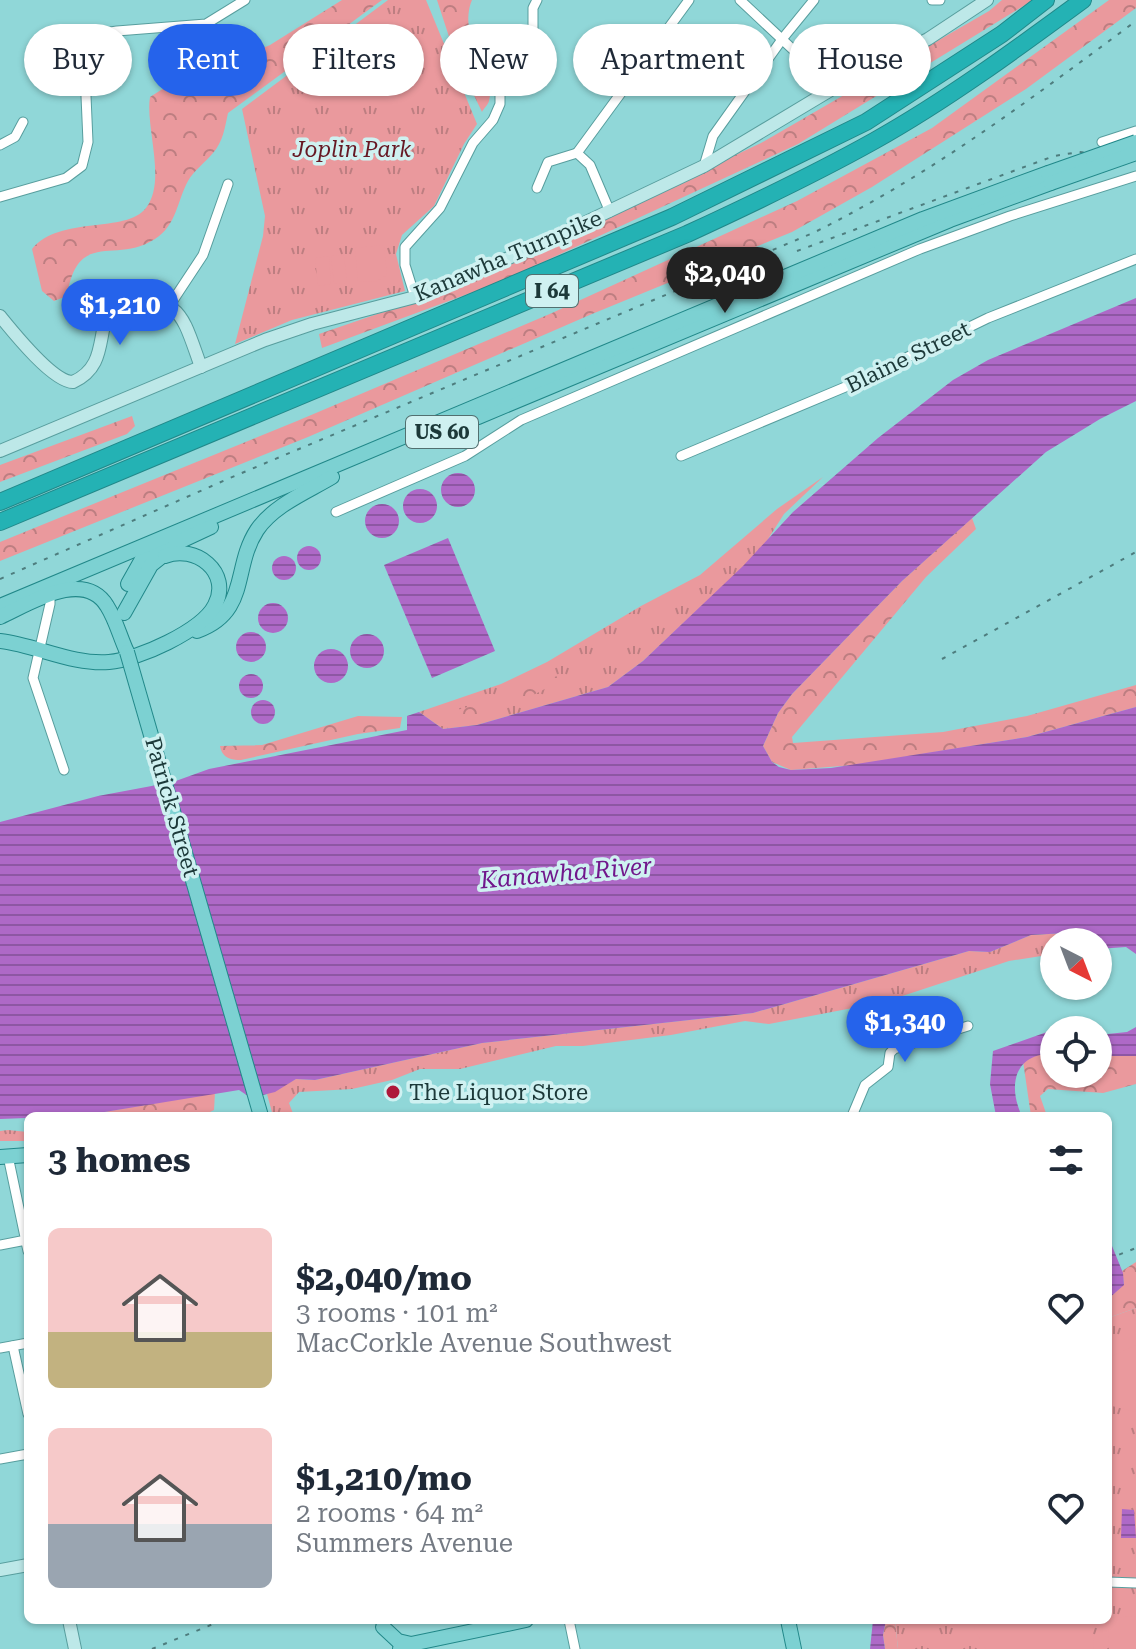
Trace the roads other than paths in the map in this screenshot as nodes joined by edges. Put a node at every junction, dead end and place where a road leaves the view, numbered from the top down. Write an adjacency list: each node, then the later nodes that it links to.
1 (245, 0): 27 (street)
2 (537, 0): 30 (street)
3 (689, 0): 20 (street)
4 (740, 0): 12 (street)
5 (814, 0): 12 (street)
6 (932, 0): 7 (street)
7 (940, 0)
8 (987, 0): 11 (main road, Kanawha Turnpike)
9 (1046, 0): 37 (highway, I 64)
10 (1083, 0): 39 (highway, I 64)
11 (931, 37)
12 (783, 38): 13 (street); 22 (street)
13 (789, 44)
14 (821, 96): 22 (main road, Kanawha Turnpike)
15 (23, 122): 19 (street)
16 (1136, 131): 17 (street)
17 (1102, 142)
18 (1136, 142): 24 (main road, US 60, bridge)
19 (0, 145)
20 (577, 153): 26 (street); 28 (street)
21 (1136, 153): 24 (main road, US 60, bridge)
22 (704, 166): 28 (main road, Kanawha Turnpike)
23 (1136, 176): 38 (street)
24 (1050, 178): 36 (main road, US 60); 40 (main road, US 60)
25 (228, 184): 31 (street)
26 (537, 188)
27 (0, 197)
28 (610, 212): 30 (main road, Kanawha Turnpike)
29 (1136, 259): 35 (street, Blaine Street)
30 (415, 297): 33 (main road, Kanawha Turnpike)
31 (170, 305): 32 (main road); 33 (main road)
32 (0, 316)
33 (201, 367): 34 (main road, Kanawha Turnpike)
34 (0, 451)
35 (681, 456)
36 (332, 477): 41 (main road, US 60); 47 (main road)
37 (0, 502)
38 (336, 512)
39 (0, 522)
40 (194, 525): 42 (main road); 45 (main road, Patrick Street / US 60)
41 (151, 565): 45 (main road, US 60); 47 (main road)
42 (50, 590): 43 (main road); 44 (main road); 45 (main road); 50 (street)
43 (0, 606)
44 (0, 617)
45 (120, 617): 53 (main road, Patrick Street / US 60, bridge)
46 (0, 632): 49 (main road)
47 (173, 639): 50 (main road)
48 (0, 641): 49 (main road)
49 (16, 643): 50 (main road)
50 (39, 649): 51 (street)
51 (64, 770)
52 (968, 1026): 54 (street)
53 (260, 1112)
54 (854, 1112)
55 (24, 1155): 56 (main road)
56 (4, 1157): 57 (street)
57 (24, 1232)
58 (24, 1240): 59 (street)
59 (0, 1245)
60 (24, 1344): 61 (street)
61 (13, 1346): 62 (street); 63 (street)
62 (0, 1348)
63 (24, 1396)
64 (24, 1455): 65 (street)
65 (0, 1459)
66 (24, 1566): 67 (main road)
67 (0, 1570)
68 (1112, 1582): 69 (street)
69 (1136, 1583)
70 (70, 1624): 76 (main road)
71 (382, 1624): 75 (main road); 77 (main road)
72 (508, 1624): 75 (main road)
73 (570, 1624): 78 (street)
74 (789, 1624): 79 (main road)
75 (406, 1646)
76 (75, 1649)
77 (386, 1649)
78 (575, 1649)
79 (794, 1649)

